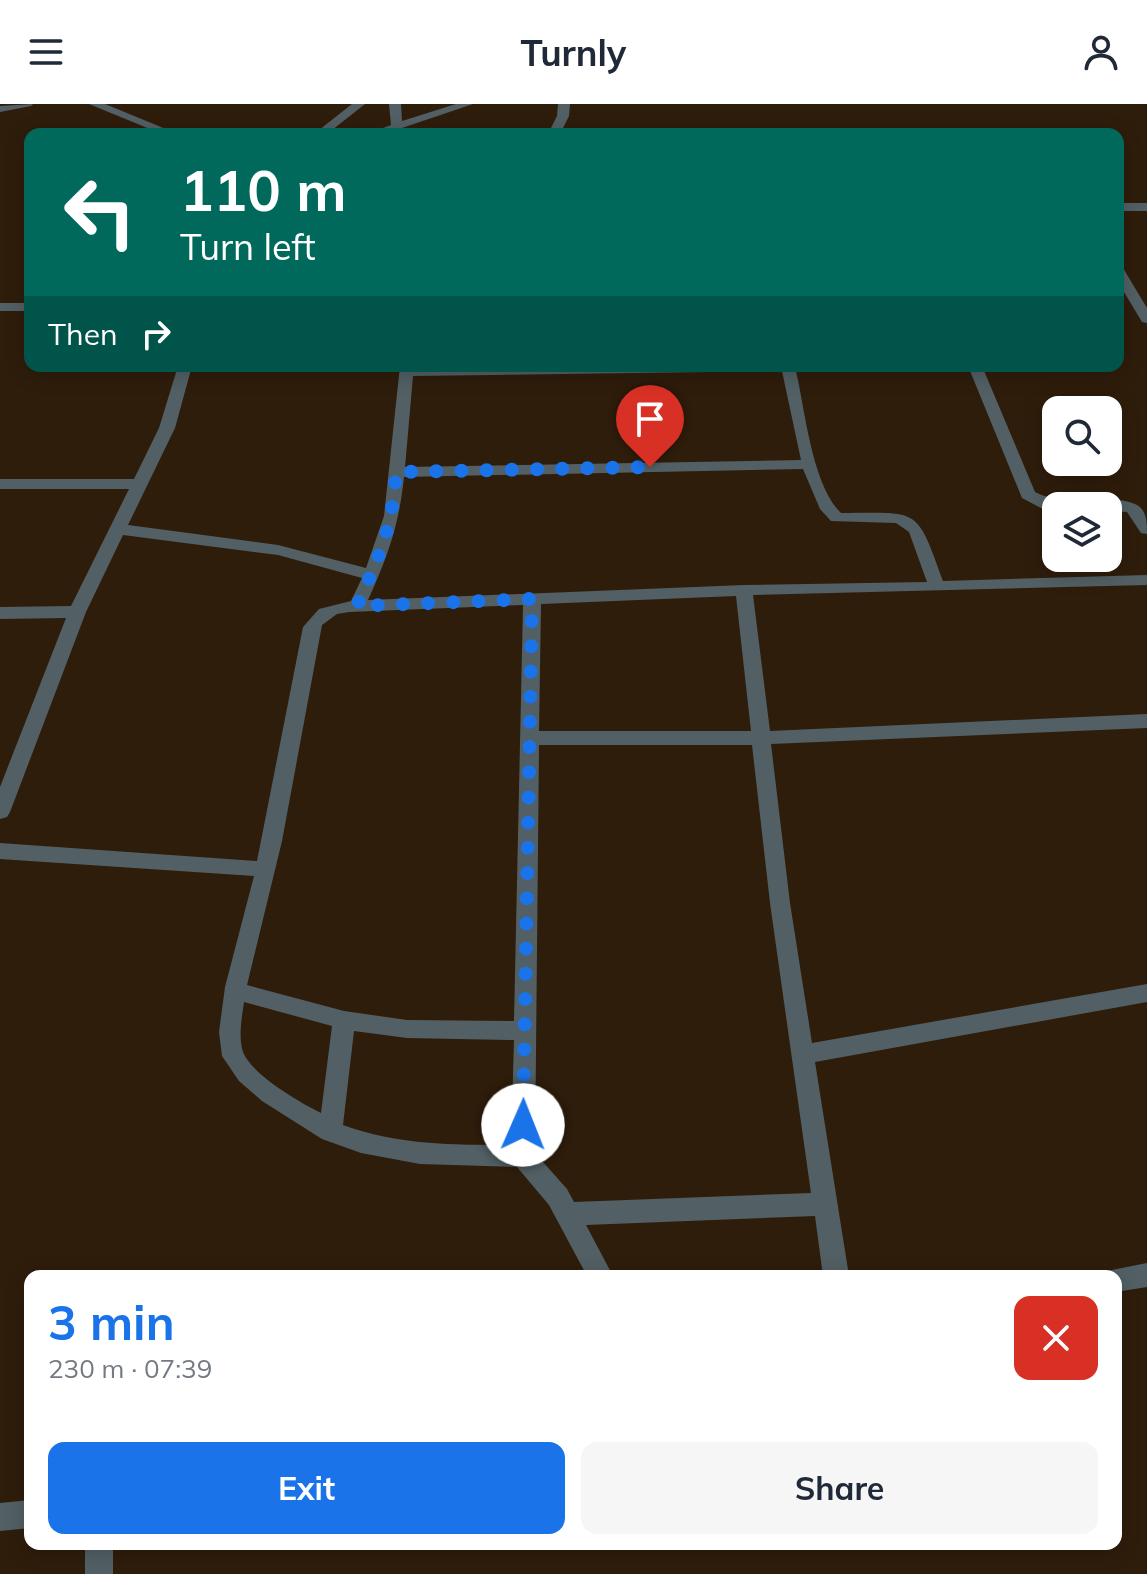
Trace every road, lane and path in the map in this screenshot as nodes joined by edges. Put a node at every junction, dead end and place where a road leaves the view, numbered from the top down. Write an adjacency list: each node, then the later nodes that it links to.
1 (27, 104): 7 (street)
2 (95, 104): 8 (street)
3 (359, 104): 9 (street)
4 (395, 104): 10 (street)
5 (467, 104): 11 (street)
6 (564, 104): 12 (street)
7 (0, 109)
8 (157, 128)
9 (328, 128)
10 (397, 128)
11 (402, 128)
12 (557, 128)
13 (1124, 207): 14 (street)
14 (1147, 207)
15 (1124, 281): 16 (street)
16 (1131, 293): 17 (street); 20 (street)
17 (1147, 293)
18 (0, 307): 19 (street)
19 (24, 307)
20 (1147, 319)
21 (183, 372): 28 (street)
22 (407, 372): 26 (street)
23 (789, 372): 25 (street)
24 (977, 372): 30 (street)
25 (809, 464): 26 (street); 33 (street)
26 (396, 472): 31 (street)
27 (0, 484): 28 (street)
28 (139, 484): 29 (street)
29 (118, 529): 31 (street); 37 (street)
30 (1147, 529)
31 (371, 575): 36 (street)
32 (1147, 580): 33 (street)
33 (937, 587): 34 (street)
34 (744, 590): 35 (street); 41 (street)
35 (532, 599): 36 (street); 40 (street)
36 (357, 606): 44 (street)
37 (77, 612): 38 (street); 42 (street)
38 (0, 613)
39 (1147, 721): 41 (street)
40 (530, 738): 41 (street); 48 (street)
41 (761, 738): 49 (street)
42 (0, 812)
43 (0, 851): 44 (street)
44 (265, 869): 45 (street)
45 (236, 991): 47 (street); 50 (street)
46 (1147, 993): 49 (street)
47 (344, 1020): 48 (street); 50 (street)
48 (524, 1031): 51 (street)
49 (804, 1054): 52 (street)
50 (330, 1132): 51 (street)
51 (523, 1156): 53 (street)
52 (825, 1204): 53 (street); 55 (street)
53 (566, 1214): 54 (street)
54 (597, 1270)
55 (835, 1270)
56 (1147, 1275): 57 (street)
57 (1122, 1279)
58 (24, 1515): 59 (street)
59 (0, 1517)
60 (99, 1550): 61 (street)
61 (99, 1574)

